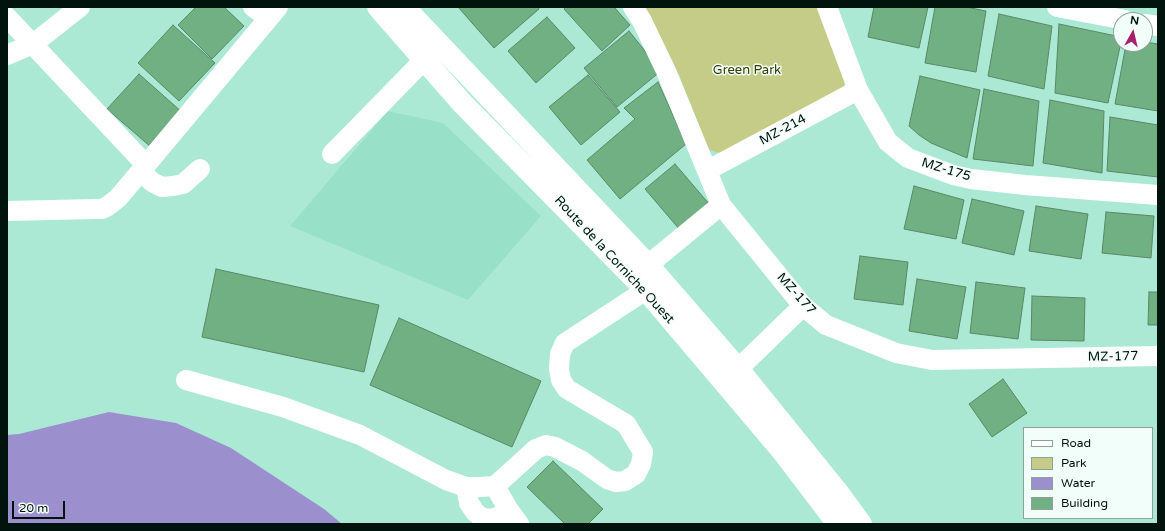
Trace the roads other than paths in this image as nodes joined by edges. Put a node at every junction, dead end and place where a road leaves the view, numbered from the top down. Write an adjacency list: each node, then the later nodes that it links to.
1 (80, 7): 10 (street)
2 (378, 7): 12 (highway, Route de la Corniche Ouest)
3 (404, 7): 21 (highway, Route de la Corniche Ouest)
4 (633, 7): 17 (street, MZ-177)
5 (826, 7): 13 (street, MZ-175)
6 (1057, 7): 9 (street)
7 (266, 11): 15 (street)
8 (7, 17): 10 (street)
9 (1113, 18)
10 (33, 44): 11 (street); 15 (street)
11 (7, 55)
12 (425, 59): 14 (street); 22 (highway, Route de la Corniche Ouest)
13 (858, 90): 17 (street, MZ-214); 18 (street, MZ-175)
14 (332, 154)
15 (144, 168): 16 (street); 20 (street)
16 (200, 169)
17 (708, 170): 19 (street, MZ-177)
18 (1158, 195)
19 (721, 205): 21 (street); 23 (street, MZ-177)
20 (7, 211)
21 (648, 265): 25 (highway, Route de la Corniche Ouest)
22 (646, 290): 27 (street); 30 (highway, Route de la Corniche Ouest)
23 (803, 306): 24 (street, MZ-177); 25 (street)
24 (1158, 356)
25 (738, 369): 31 (highway, Route de la Corniche Ouest)
26 (186, 380): 28 (street)
27 (495, 486): 28 (street); 29 (street)
28 (466, 487): 29 (street)
29 (514, 517)
30 (838, 524)
31 (861, 524)

